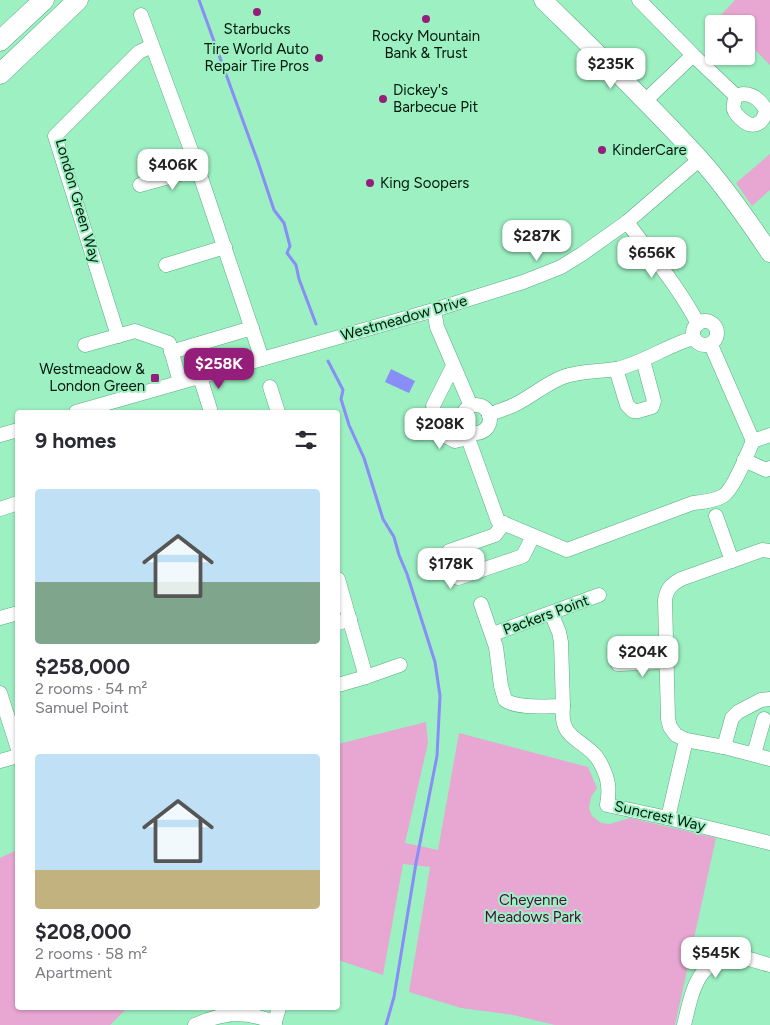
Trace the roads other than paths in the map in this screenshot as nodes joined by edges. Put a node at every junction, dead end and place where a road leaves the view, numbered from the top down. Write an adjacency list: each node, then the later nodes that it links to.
1 (44, 0): 6 (highway)
2 (78, 0): 9 (highway)
3 (543, 0): 11 (main road)
4 (638, 0): 8 (street)
5 (141, 15): 7 (street)
6 (0, 41)
7 (152, 46): 13 (street); 22 (street, London Green Way)
8 (693, 55): 10 (street); 11 (street)
9 (0, 74)
10 (736, 96)
11 (645, 101): 12 (main road)
12 (700, 159): 15 (street, Westmeadow Drive); 17 (main road)
13 (198, 169): 14 (street); 16 (street)
14 (140, 186)
15 (626, 222): 19 (street, Westmeadow Drive); 20 (street)
16 (224, 247): 18 (street); 21 (street)
17 (770, 252)
18 (166, 265)
19 (434, 310): 27 (street, Westmeadow Drive); 29 (street)
20 (698, 324): 23 (street); 25 (street)
21 (252, 328): 26 (street); 27 (street)
22 (118, 336): 24 (street); 26 (street)
23 (694, 338): 25 (street); 28 (street)
24 (85, 345)
25 (711, 345): 45 (street)
26 (171, 352): 32 (street)
27 (262, 358): 31 (street, Westmeadow Drive)
28 (643, 360): 30 (street); 30 (street)
29 (453, 366): 34 (street); 35 (street)
30 (616, 369): 39 (street)
31 (200, 376): 32 (street, Westmeadow Drive); 37 (street)
32 (180, 382): 36 (street, Westmeadow Drive)
33 (270, 387): 38 (street)
34 (433, 406)
35 (471, 406): 39 (street); 43 (street)
36 (83, 410)
37 (210, 410)
38 (277, 410)
39 (489, 414): 43 (street)
40 (417, 421): 43 (street)
41 (15, 431): 42 (street)
42 (0, 435)
43 (469, 435): 51 (street)
44 (770, 435): 45 (street)
45 (753, 441): 46 (street)
46 (744, 460): 47 (street); 52 (street)
47 (770, 468)
48 (15, 504): 49 (street)
49 (0, 509)
50 (716, 516): 54 (street)
51 (504, 523): 52 (street); 52 (street)
52 (533, 536)
53 (770, 551): 54 (street)
54 (732, 561): 63 (street)
55 (340, 593): 61 (street)
56 (599, 595): 58 (street, Packers Point)
57 (481, 604): 62 (street)
58 (551, 613): 62 (street, Packers Point); 70 (street, Suncrest Way)
59 (15, 614): 60 (street)
60 (0, 618)
61 (344, 621): 66 (street)
62 (493, 634): 70 (street)
63 (666, 662): 64 (street); 73 (street)
64 (618, 664)
65 (400, 665): 66 (street)
66 (366, 677): 67 (street)
67 (340, 684)
68 (0, 693): 72 (street)
69 (770, 699): 74 (street)
70 (563, 706): 79 (street, Suncrest Way)
71 (764, 719): 75 (street)
72 (15, 740)
73 (686, 740): 74 (street); 79 (street)
74 (724, 747): 75 (street)
75 (754, 754): 77 (street)
76 (15, 757): 78 (street)
77 (770, 758)
78 (0, 761)
79 (668, 818): 80 (street, Suncrest Way)
80 (770, 843)
81 (770, 965): 85 (street)
82 (278, 1010): 83 (street)
83 (274, 1024): 84 (street)
84 (195, 1025)
85 (684, 1025)

